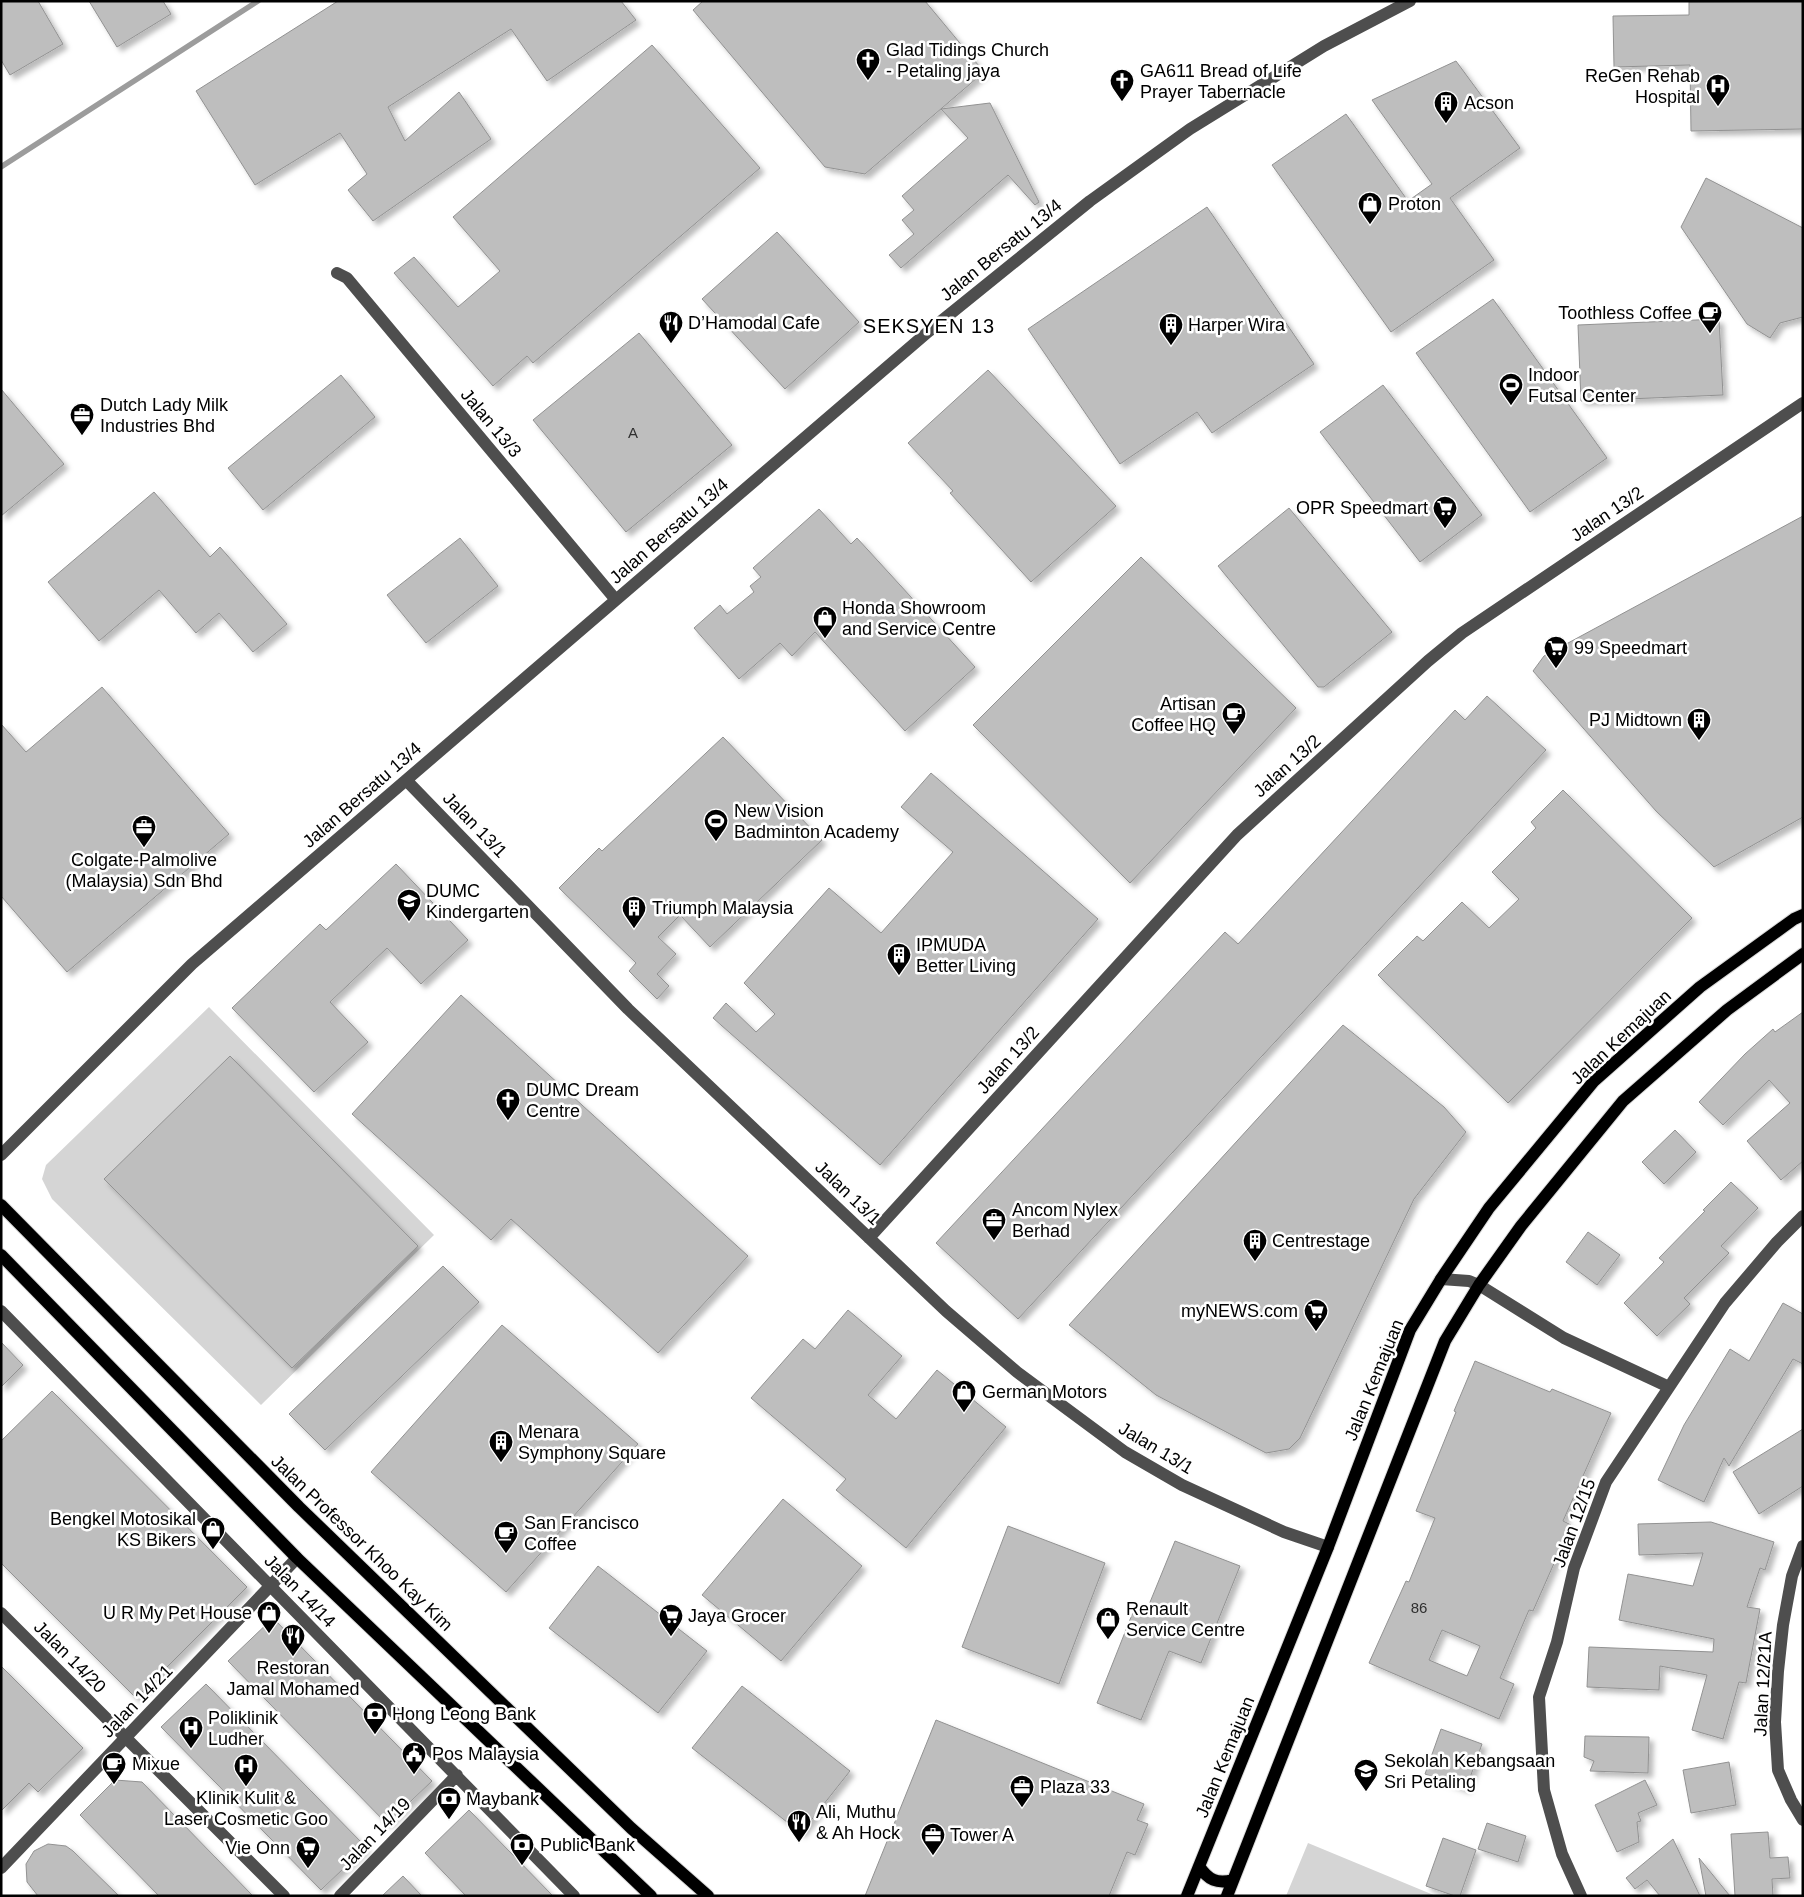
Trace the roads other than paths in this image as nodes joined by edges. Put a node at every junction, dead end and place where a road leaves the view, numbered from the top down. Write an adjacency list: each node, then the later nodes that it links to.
1 (1410, 1): 4 (street, Jalan Bersatu 13/4)
2 (337, 273): 4 (street, Jalan 13/3)
3 (1803, 402): 11 (street, Jalan 13/2)
4 (616, 600): 5 (street, Jalan Bersatu 13/4)
5 (406, 780): 8 (street, Jalan Bersatu 13/4); 11 (street, Jalan 13/1)
6 (1803, 915): 13 (main road, Jalan Kemajuan)
7 (1803, 954): 14 (main road)
8 (1, 1155)
9 (1, 1205): 32 (main road, Jalan Professor Khoo Kay Kim)
10 (1803, 1216): 16 (street, Jalan 12/15)
11 (869, 1238): 18 (street, Jalan 13/1)
12 (1, 1255): 19 (main road)
13 (1442, 1279): 14 (street); 18 (main road, Jalan Kemajuan)
14 (1479, 1285): 16 (street); 27 (main road)
15 (1, 1311): 20 (street, Jalan 14/14)
16 (1670, 1387): 35 (street, Jalan 12/15)
17 (1803, 1546): 24 (street, Jalan 12/21A)
18 (1328, 1547): 25 (main road, Jalan Kemajuan)
19 (297, 1558): 20 (street, Jalan 14/21); 31 (main road)
20 (271, 1586): 22 (street, Jalan 14/21); 23 (street, Jalan 14/14)
21 (1, 1613): 22 (street, Jalan 14/20)
22 (126, 1738): 26 (street, Jalan 14/21); 28 (street, Jalan 14/20)
23 (456, 1776): 29 (street, Jalan 14/19); 30 (street, Jalan 14/14)
24 (1803, 1820)
25 (1199, 1866): 27 (main road); 33 (main road, Jalan Kemajuan)
26 (1, 1868)
27 (1233, 1880): 34 (main road)
28 (284, 1896)
29 (340, 1896)
30 (574, 1896)
31 (650, 1896)
32 (708, 1896)
33 (1187, 1896)
34 (1227, 1896)
35 (1581, 1896)

